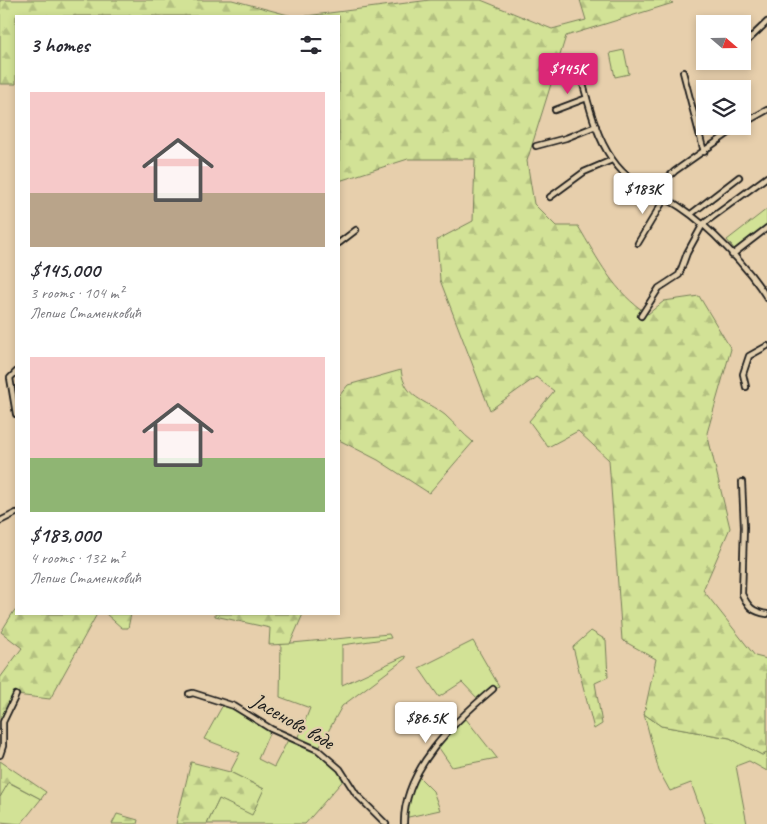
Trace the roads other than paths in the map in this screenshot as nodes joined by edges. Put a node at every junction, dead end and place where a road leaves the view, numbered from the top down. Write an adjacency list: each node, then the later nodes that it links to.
1 (767, 22): 2 (street)
2 (751, 37)
3 (579, 70): 5 (street)
4 (683, 72): 8 (street)
5 (587, 98): 6 (street); 10 (street)
6 (555, 110)
7 (767, 110): 9 (street)
8 (696, 115)
9 (751, 119)
10 (596, 126): 13 (street); 15 (street)
11 (701, 135): 14 (street)
12 (727, 135): 14 (street)
13 (536, 146)
14 (704, 152): 18 (street)
15 (612, 160): 18 (street); 19 (street)
16 (739, 177): 21 (street)
17 (767, 177): 22 (street)
18 (656, 194): 20 (street)
19 (550, 197)
20 (665, 198): 21 (street); 26 (street)
21 (690, 214): 22 (street)
22 (703, 224): 27 (street); 29 (street)
23 (767, 228): 27 (street)
24 (356, 230): 25 (street)
25 (340, 242)
26 (638, 243)
27 (732, 255): 28 (street)
28 (767, 298)
29 (641, 316)
30 (767, 346): 32 (street)
31 (15, 373): 33 (street)
32 (746, 386)
33 (15, 408)
34 (742, 482): 37 (street)
35 (15, 514): 36 (street)
36 (0, 521)
37 (767, 614)
38 (493, 689): 43 (street)
39 (189, 694): 42 (street, Јасенове воде)
40 (16, 695): 41 (street)
41 (0, 755)
42 (386, 824)
43 (404, 824)

